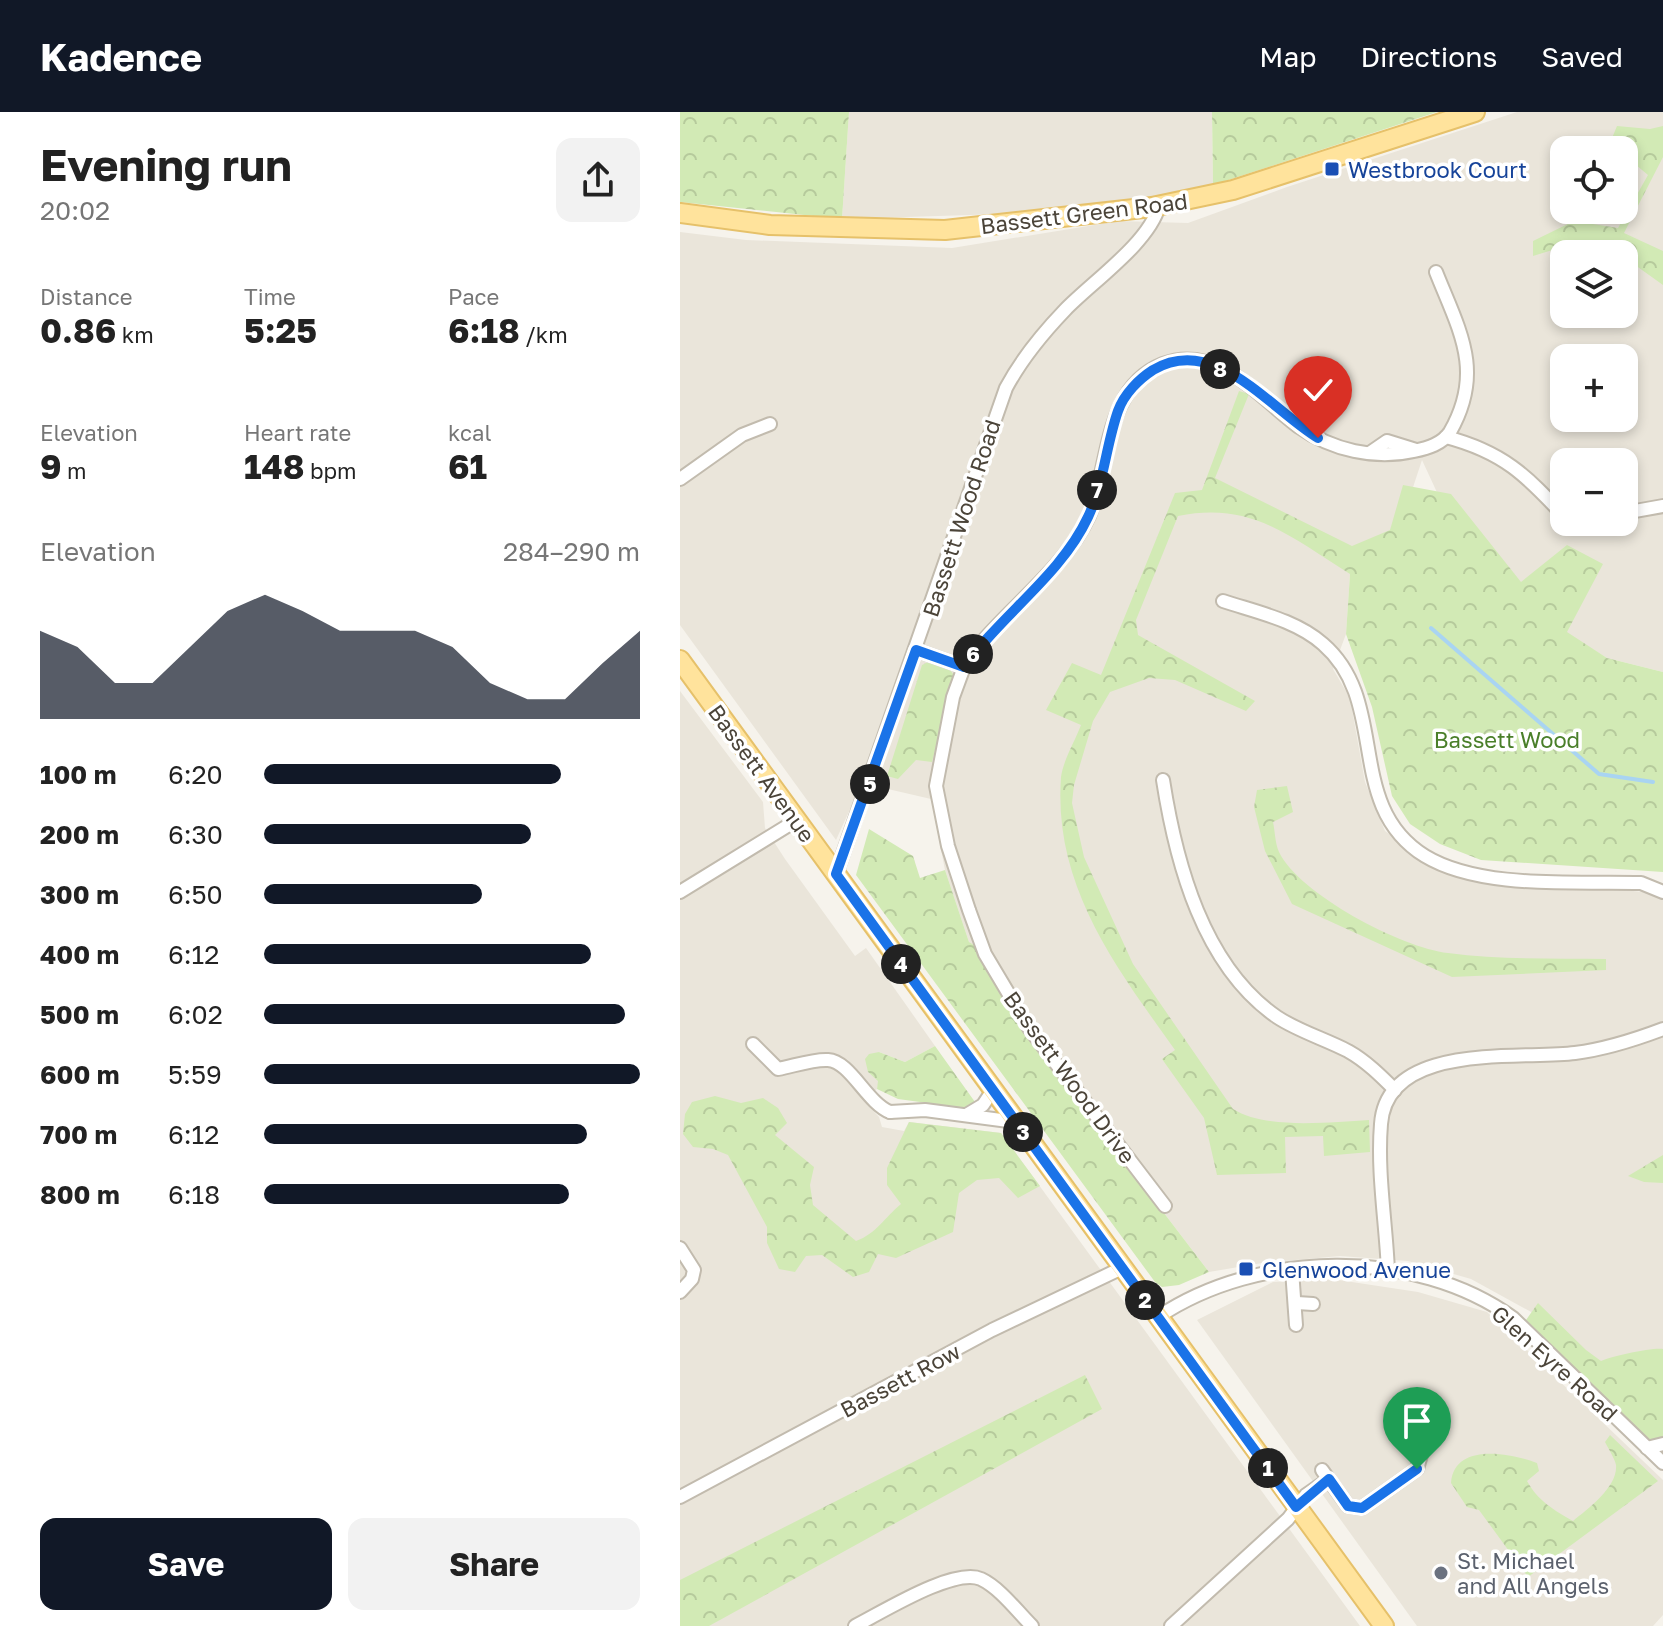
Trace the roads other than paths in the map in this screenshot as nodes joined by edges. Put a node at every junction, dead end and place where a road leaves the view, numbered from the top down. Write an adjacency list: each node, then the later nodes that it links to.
1 (1475, 112): 2 (main road, Bassett Green Road)
2 (1159, 206): 3 (main road, Bassett Green Road); 14 (street, Bassett Wood Road)
3 (680, 213)
4 (1436, 272): 6 (street)
5 (770, 424): 7 (street)
6 (1446, 437): 8 (street); 16 (street, Bassett Wood Drive)
7 (680, 479)
8 (1550, 502)
9 (1663, 506): 10 (street)
10 (1638, 510)
11 (1242, 591): 13 (street)
12 (1223, 601): 13 (street)
13 (1237, 606): 21 (street)
14 (916, 650): 16 (street); 19 (street, Bassett Wood Road)
15 (680, 660): 18 (main road, Bassett Avenue)
16 (964, 667): 28 (street, Bassett Wood Drive)
17 (1163, 780): 25 (street)
18 (797, 820): 19 (main road, Bassett Avenue); 20 (street)
19 (836, 874): 24 (main road, Bassett Avenue)
20 (680, 892)
21 (1663, 892)
22 (1663, 1029): 25 (street)
23 (753, 1044): 26 (street)
24 (993, 1090): 26 (street); 27 (main road, Bassett Avenue)
25 (1395, 1090): 32 (street)
26 (968, 1114): 27 (street)
27 (1016, 1122): 30 (main road, Bassett Avenue)
28 (1165, 1206)
29 (680, 1248): 33 (street)
30 (1122, 1268): 36 (main road, Bassett Avenue); 42 (street, Bassett Row)
31 (1292, 1270): 32 (street, Glen Eyre Road); 34 (street); 36 (street, Glen Eyre Road)
32 (1388, 1271): 40 (street, Glen Eyre Road)
33 (680, 1292)
34 (1297, 1303): 35 (street); 37 (street)
35 (1313, 1304)
36 (1158, 1317): 43 (main road, Bassett Avenue)
37 (1296, 1325)
38 (1663, 1444): 40 (street)
39 (1423, 1448): 43 (street)
40 (1647, 1448): 41 (street, Glen Eyre Road)
41 (1663, 1463)
42 (680, 1497)
43 (1296, 1507): 46 (street); 47 (main road, Bassett Avenue)
44 (855, 1626): 45 (street)
45 (1032, 1626)
46 (1171, 1626)
47 (1384, 1626)

